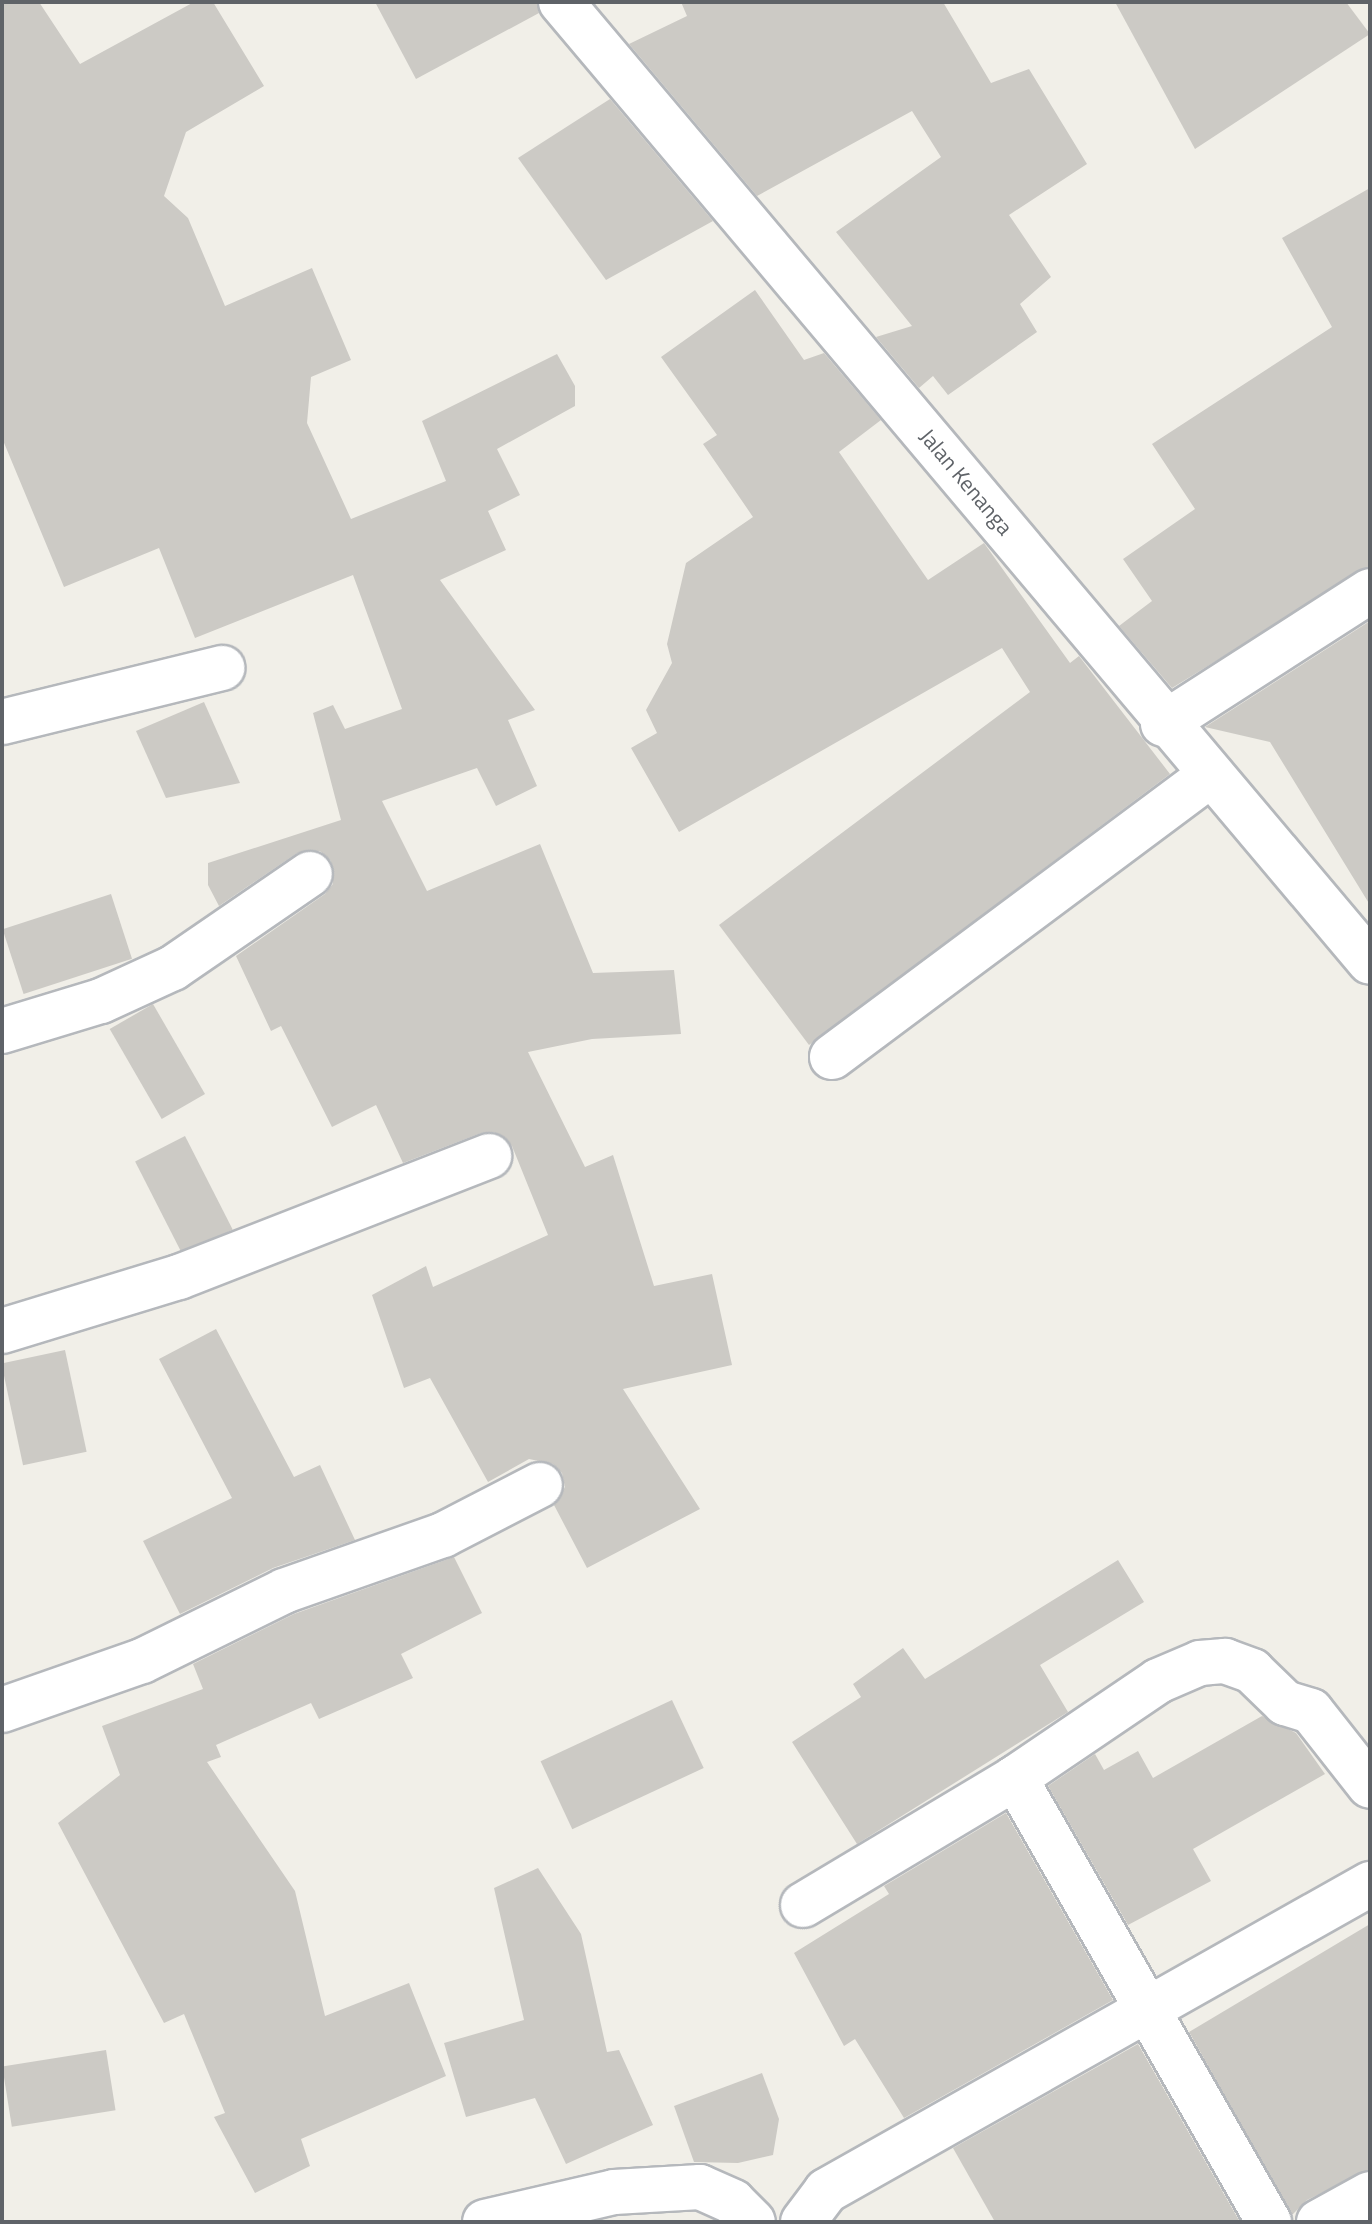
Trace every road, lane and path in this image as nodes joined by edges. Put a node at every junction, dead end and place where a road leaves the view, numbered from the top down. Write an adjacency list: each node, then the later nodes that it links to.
1 (561, 2): 5 (street, Jalan Kenanga)
2 (1370, 591): 5 (street)
3 (222, 668): 4 (street)
4 (2, 722)
5 (1163, 724): 6 (street, Jalan Kenanga)
6 (1207, 777): 8 (street, Jalan Kenanga); 10 (street)
7 (310, 874): 9 (street)
8 (1370, 962)
9 (2, 1031)
10 (832, 1057)
11 (489, 1156): 12 (street)
12 (2, 1331)
13 (540, 1485): 14 (street)
14 (2, 1710)
15 (1015, 1778): 16 (street); 18 (street); 19 (street)
16 (1370, 1786)
17 (1370, 1884): 19 (street)
18 (803, 1905)
19 (1149, 2004): 23 (street); 24 (street)
20 (1370, 2194): 25 (street)
21 (485, 2222): 22 (street)
22 (753, 2222)
23 (803, 2222)
24 (1269, 2222)
25 (1319, 2222)

